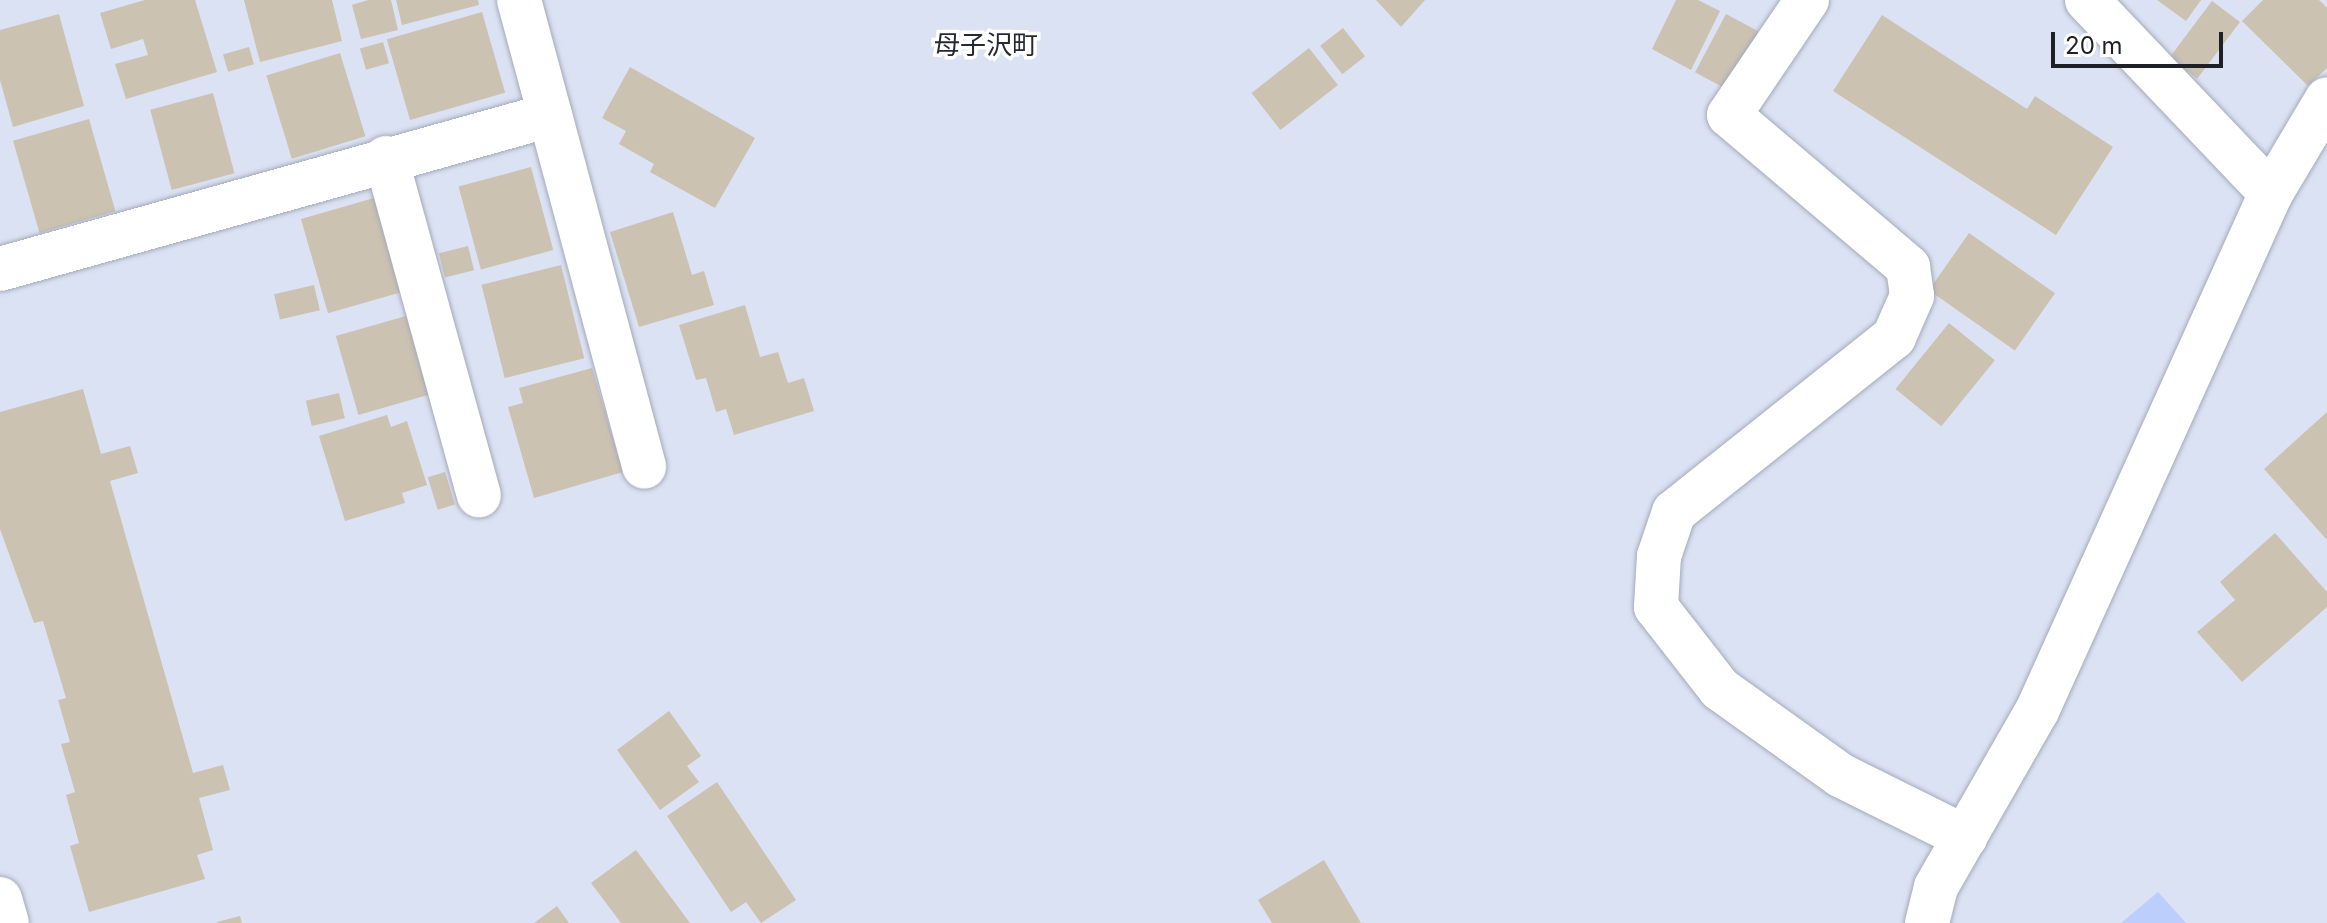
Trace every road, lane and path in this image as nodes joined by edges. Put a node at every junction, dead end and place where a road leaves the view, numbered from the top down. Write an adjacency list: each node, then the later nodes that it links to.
1 (519, 0): 5 (street)
2 (1807, 0): 11 (street)
3 (2087, 0): 7 (street)
4 (2327, 99): 7 (street)
5 (550, 115): 6 (street); 9 (street)
6 (386, 158): 8 (street); 10 (street)
7 (2271, 193): 11 (street)
8 (0, 269)
9 (644, 467)
10 (479, 495)
11 (1965, 837): 14 (street)
12 (0, 899): 13 (street)
13 (7, 923)
14 (1927, 923)

